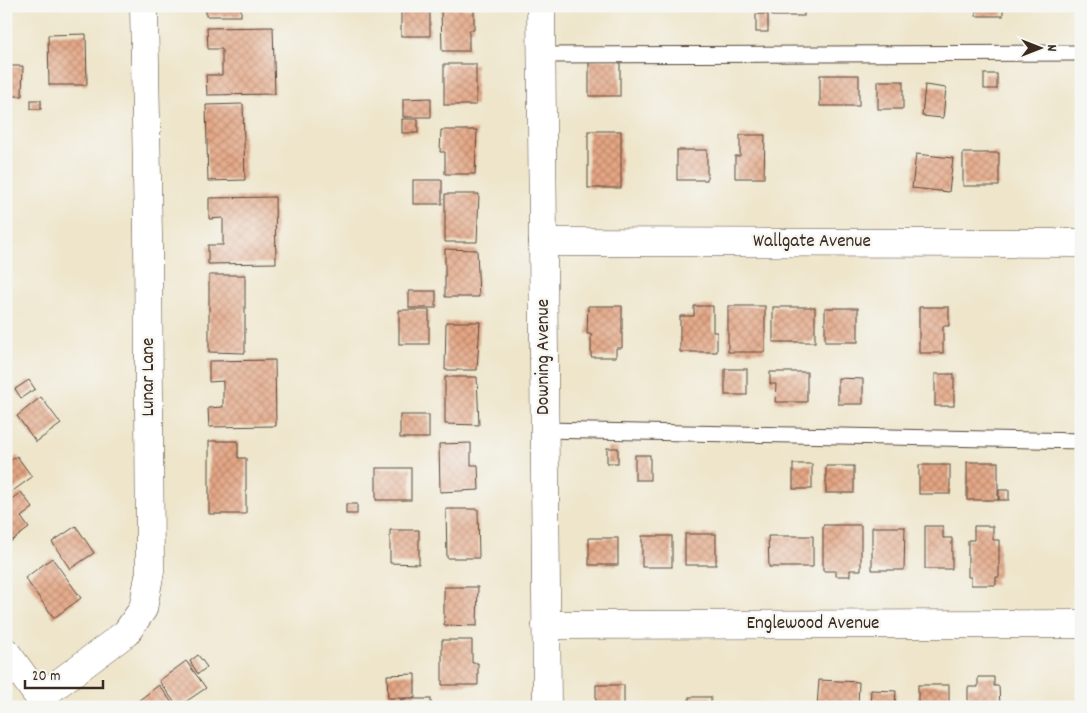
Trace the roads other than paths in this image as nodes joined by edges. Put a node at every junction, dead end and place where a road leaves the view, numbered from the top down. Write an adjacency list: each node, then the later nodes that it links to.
1 (144, 6): 12 (street, Lunar Lane)
2 (541, 6): 4 (street, Downing Avenue)
3 (1081, 53): 4 (lane)
4 (542, 55): 5 (street, Downing Avenue)
5 (543, 242): 6 (street, Wallgate Avenue); 7 (street, Downing Avenue)
6 (1081, 243)
7 (544, 430): 8 (lane); 9 (street, Downing Avenue)
8 (1081, 441)
9 (546, 624): 10 (street, Englewood Avenue); 13 (street, Downing Avenue)
10 (1081, 624)
11 (6, 652): 12 (street)
12 (42, 702)
13 (547, 707)

